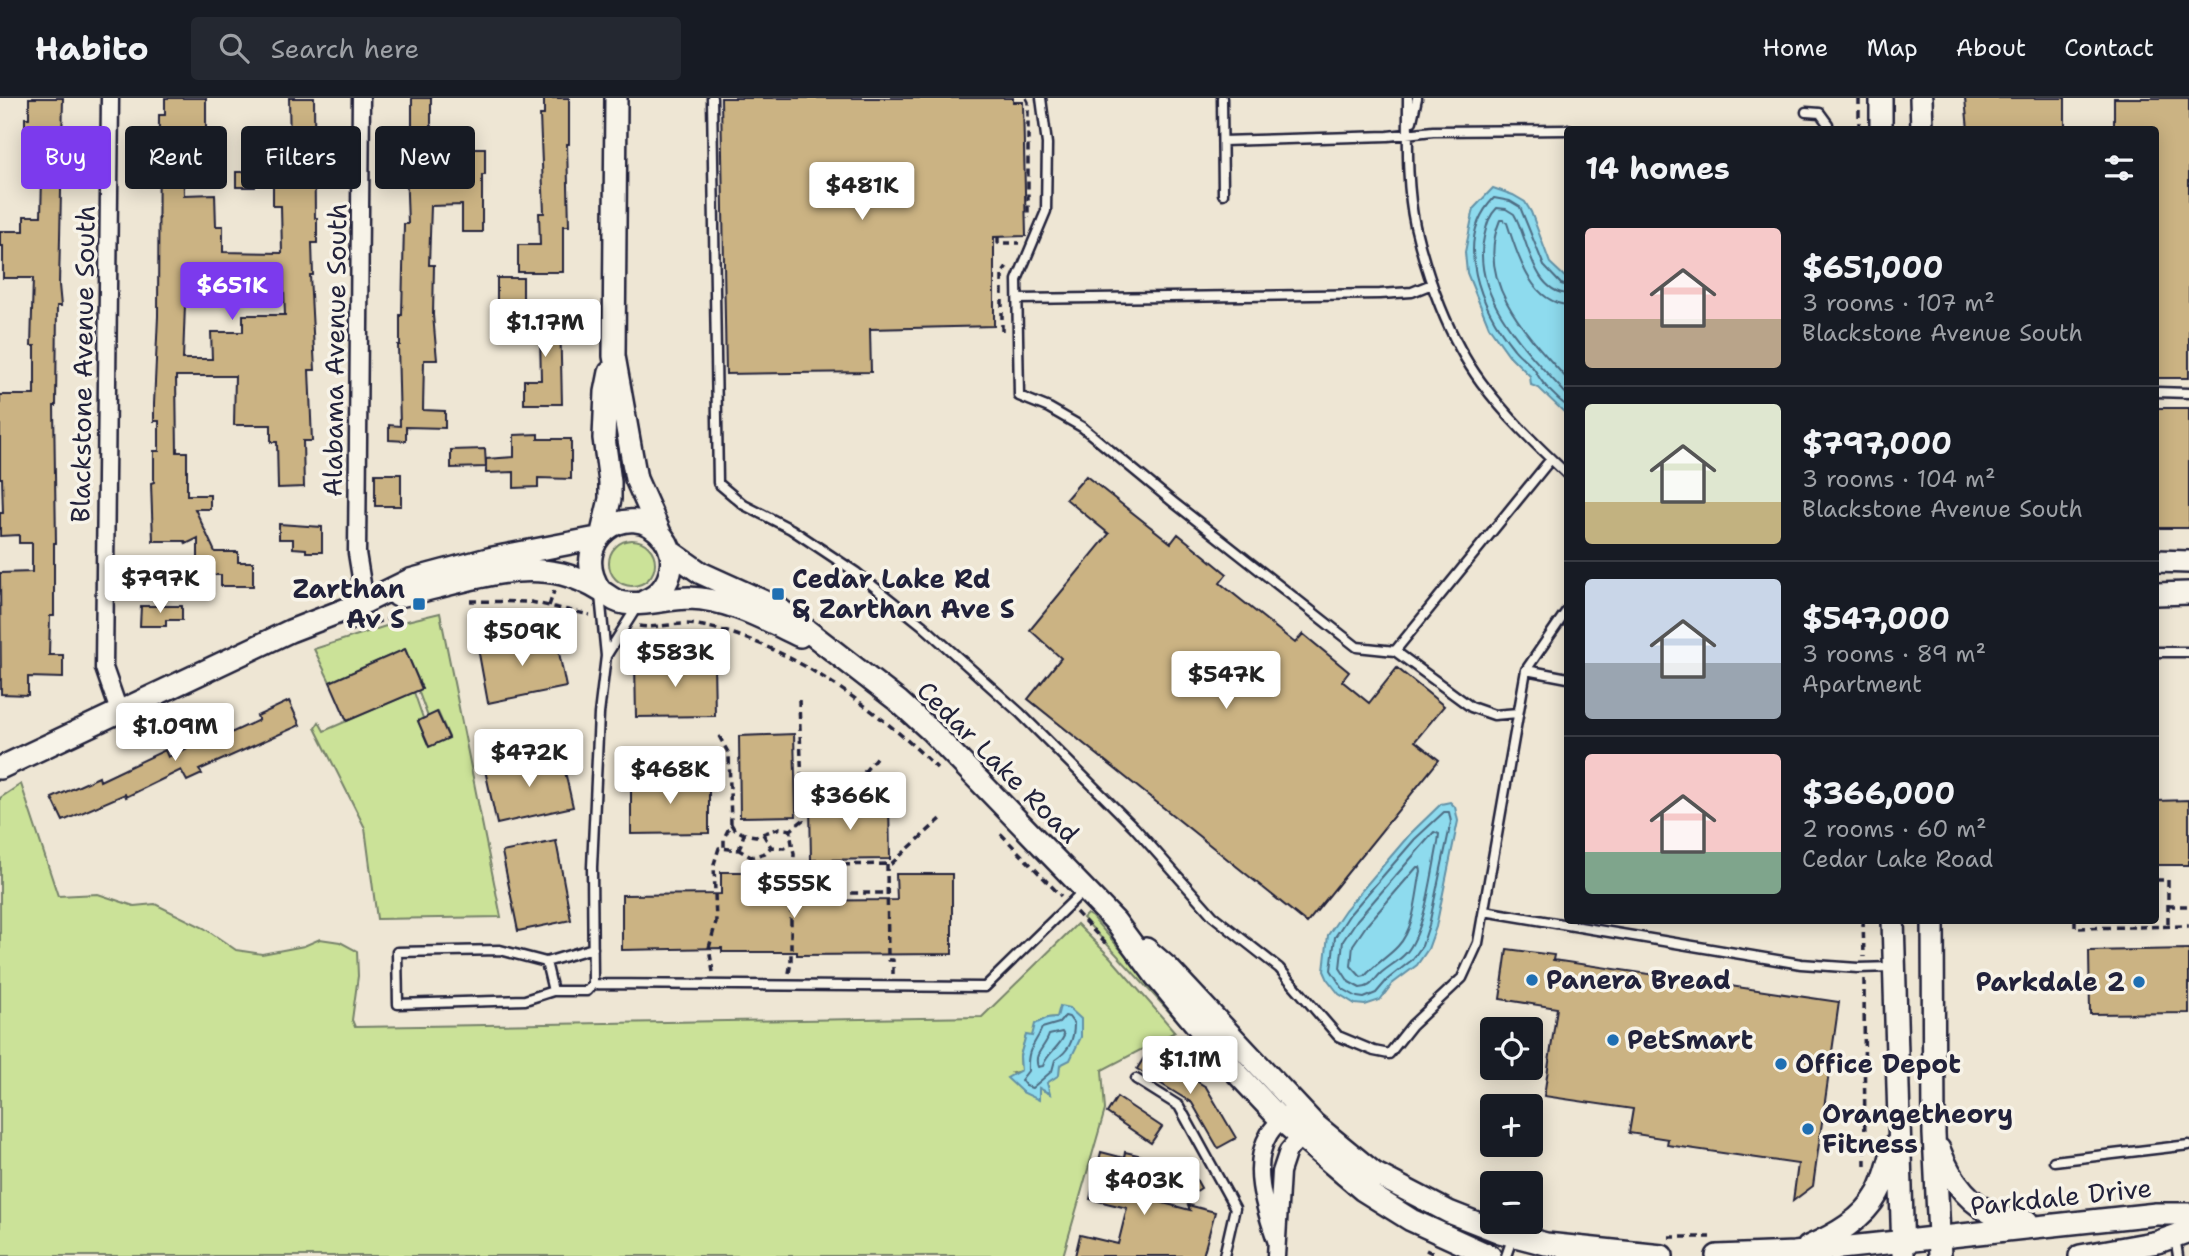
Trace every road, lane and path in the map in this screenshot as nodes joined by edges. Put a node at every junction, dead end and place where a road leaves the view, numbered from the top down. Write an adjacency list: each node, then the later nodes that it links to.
1 (110, 98): 59 (street, Blackstone Avenue South)
2 (361, 98): 42 (street, Alabama Avenue South)
3 (616, 98): 29 (street)
4 (712, 98): 85 (lane)
5 (1026, 98): 22 (path)
6 (1041, 98): 28 (lane)
7 (1222, 98): 20 (lane)
8 (1408, 98): 19 (lane)
9 (1418, 98): 19 (lane)
10 (1858, 98): 15 (path)
11 (1881, 98): 16 (street)
12 (1921, 98): 17 (street)
13 (1806, 112): 14 (lane)
14 (1828, 126)
15 (1859, 126)
16 (1881, 126)
17 (1922, 126)
18 (1564, 130): 19 (lane)
19 (1408, 134): 20 (lane); 27 (lane)
20 (1223, 141): 21 (lane)
21 (1223, 194)
22 (1028, 221)
23 (998, 237): 25 (path)
24 (1008, 237): 25 (path)
25 (1008, 243): 26 (path)
26 (1025, 243)
27 (1432, 284): 28 (lane); 32 (lane)
28 (1018, 299): 51 (lane)
29 (614, 356): 34 (street); 35 (street)
30 (2159, 392): 31 (lane)
31 (2189, 393)
32 (1551, 460): 33 (lane); 51 (lane)
33 (1564, 471)
34 (599, 535): 35 (street, Cedar Lake Road); 39 (street); 42 (street, Cedar Lake Road)
35 (666, 543): 44 (street); 52 (street, Cedar Lake Road)
36 (2159, 562): 37 (street)
37 (2189, 562)
38 (556, 585): 45 (path)
39 (600, 590): 42 (street, Cedar Lake Road); 44 (street, Cedar Lake Road); 55 (lane)
40 (2189, 593): 41 (street)
41 (2159, 594)
42 (365, 602): 59 (street, Cedar Lake Road)
43 (464, 602): 45 (path)
44 (639, 603): 52 (street, Cedar Lake Road); 55 (lane)
45 (549, 606): 48 (path)
46 (406, 614): 50 (path)
47 (1564, 615): 56 (lane)
48 (595, 616)
49 (635, 626): 64 (path)
50 (340, 633)
51 (1395, 651): 60 (lane)
52 (833, 652): 79 (street, Cedar Lake Road)
53 (2159, 652): 54 (lane)
54 (2189, 652)
55 (606, 656): 94 (lane)
56 (1526, 670): 57 (lane); 60 (lane)
57 (1564, 677)
58 (799, 700): 65 (path)
59 (119, 711): 63 (street, Cedar Lake Road)
60 (1518, 713): 85 (lane)
61 (719, 736): 67 (path)
62 (878, 755): 65 (path)
63 (0, 768)
64 (939, 770)
65 (802, 797): 69 (path)
66 (942, 818): 76 (path)
67 (731, 824): 70 (path); 74 (path)
68 (993, 826): 82 (path)
69 (791, 830): 71 (path); 72 (path)
70 (744, 834): 71 (path); 75 (path)
71 (763, 834): 73 (path)
72 (792, 844): 73 (path); 80 (path)
73 (771, 847): 75 (path)
74 (724, 848): 75 (path); 98 (path)
75 (738, 850)
76 (887, 864): 77 (path); 81 (path)
77 (831, 865)
78 (2159, 880): 83 (path)
79 (1085, 888): 86 (street, Cedar Lake Road); 101 (lane)
80 (801, 893): 81 (path); 99 (path)
81 (887, 893): 101 (path)
82 (1059, 894)
83 (2168, 906): 84 (path); 92 (path)
84 (2189, 906)
85 (1484, 911): 96 (lane)
86 (1115, 921): 104 (street, Cedar Lake Road); 105 (street, Cedar Lake Road)
87 (1863, 924): 93 (path)
88 (1893, 924): 96 (street)
89 (1933, 924): 108 (street)
90 (2075, 924): 92 (path)
91 (2189, 926): 92 (path)
92 (2168, 927)
93 (1863, 946)
94 (593, 947): 95 (lane); 97 (lane)
95 (546, 962): 102 (lane); 102 (lane)
96 (1894, 967): 107 (street)
97 (593, 984): 98 (lane); 102 (lane)
98 (712, 985): 99 (lane)
99 (790, 985): 101 (lane)
100 (1864, 985): 111 (path)
101 (893, 986)
102 (554, 991)
103 (1136, 1079): 123 (lane)
104 (1296, 1104): 105 (street); 106 (street, Cedar Lake Road)
105 (1281, 1120): 106 (street, Cedar Lake Road); 119 (street)
106 (1306, 1130): 115 (street, Cedar Lake Road); 119 (street); 124 (street, Cedar Lake Road)
107 (1898, 1132): 120 (street); 122 (street)
108 (1934, 1134): 113 (street); 118 (street)
109 (2189, 1145): 110 (lane)
110 (2054, 1161)
111 (1863, 1180)
112 (2189, 1214): 113 (street, Parkdale Drive)
113 (2057, 1226): 118 (street, Parkdale Drive)
114 (2180, 1241): 125 (street, Parkdale Drive)
115 (1509, 1246): 121 (street, Cedar Lake Road)
116 (1664, 1246): 117 (path); 121 (street, Cedar Lake Road)
117 (1717, 1247): 122 (street)
118 (1940, 1247): 120 (street)
119 (1276, 1248)
120 (1903, 1249): 122 (street)
121 (1571, 1252)
122 (1794, 1253)
123 (1224, 1256)
124 (1490, 1256)
125 (2080, 1256)

